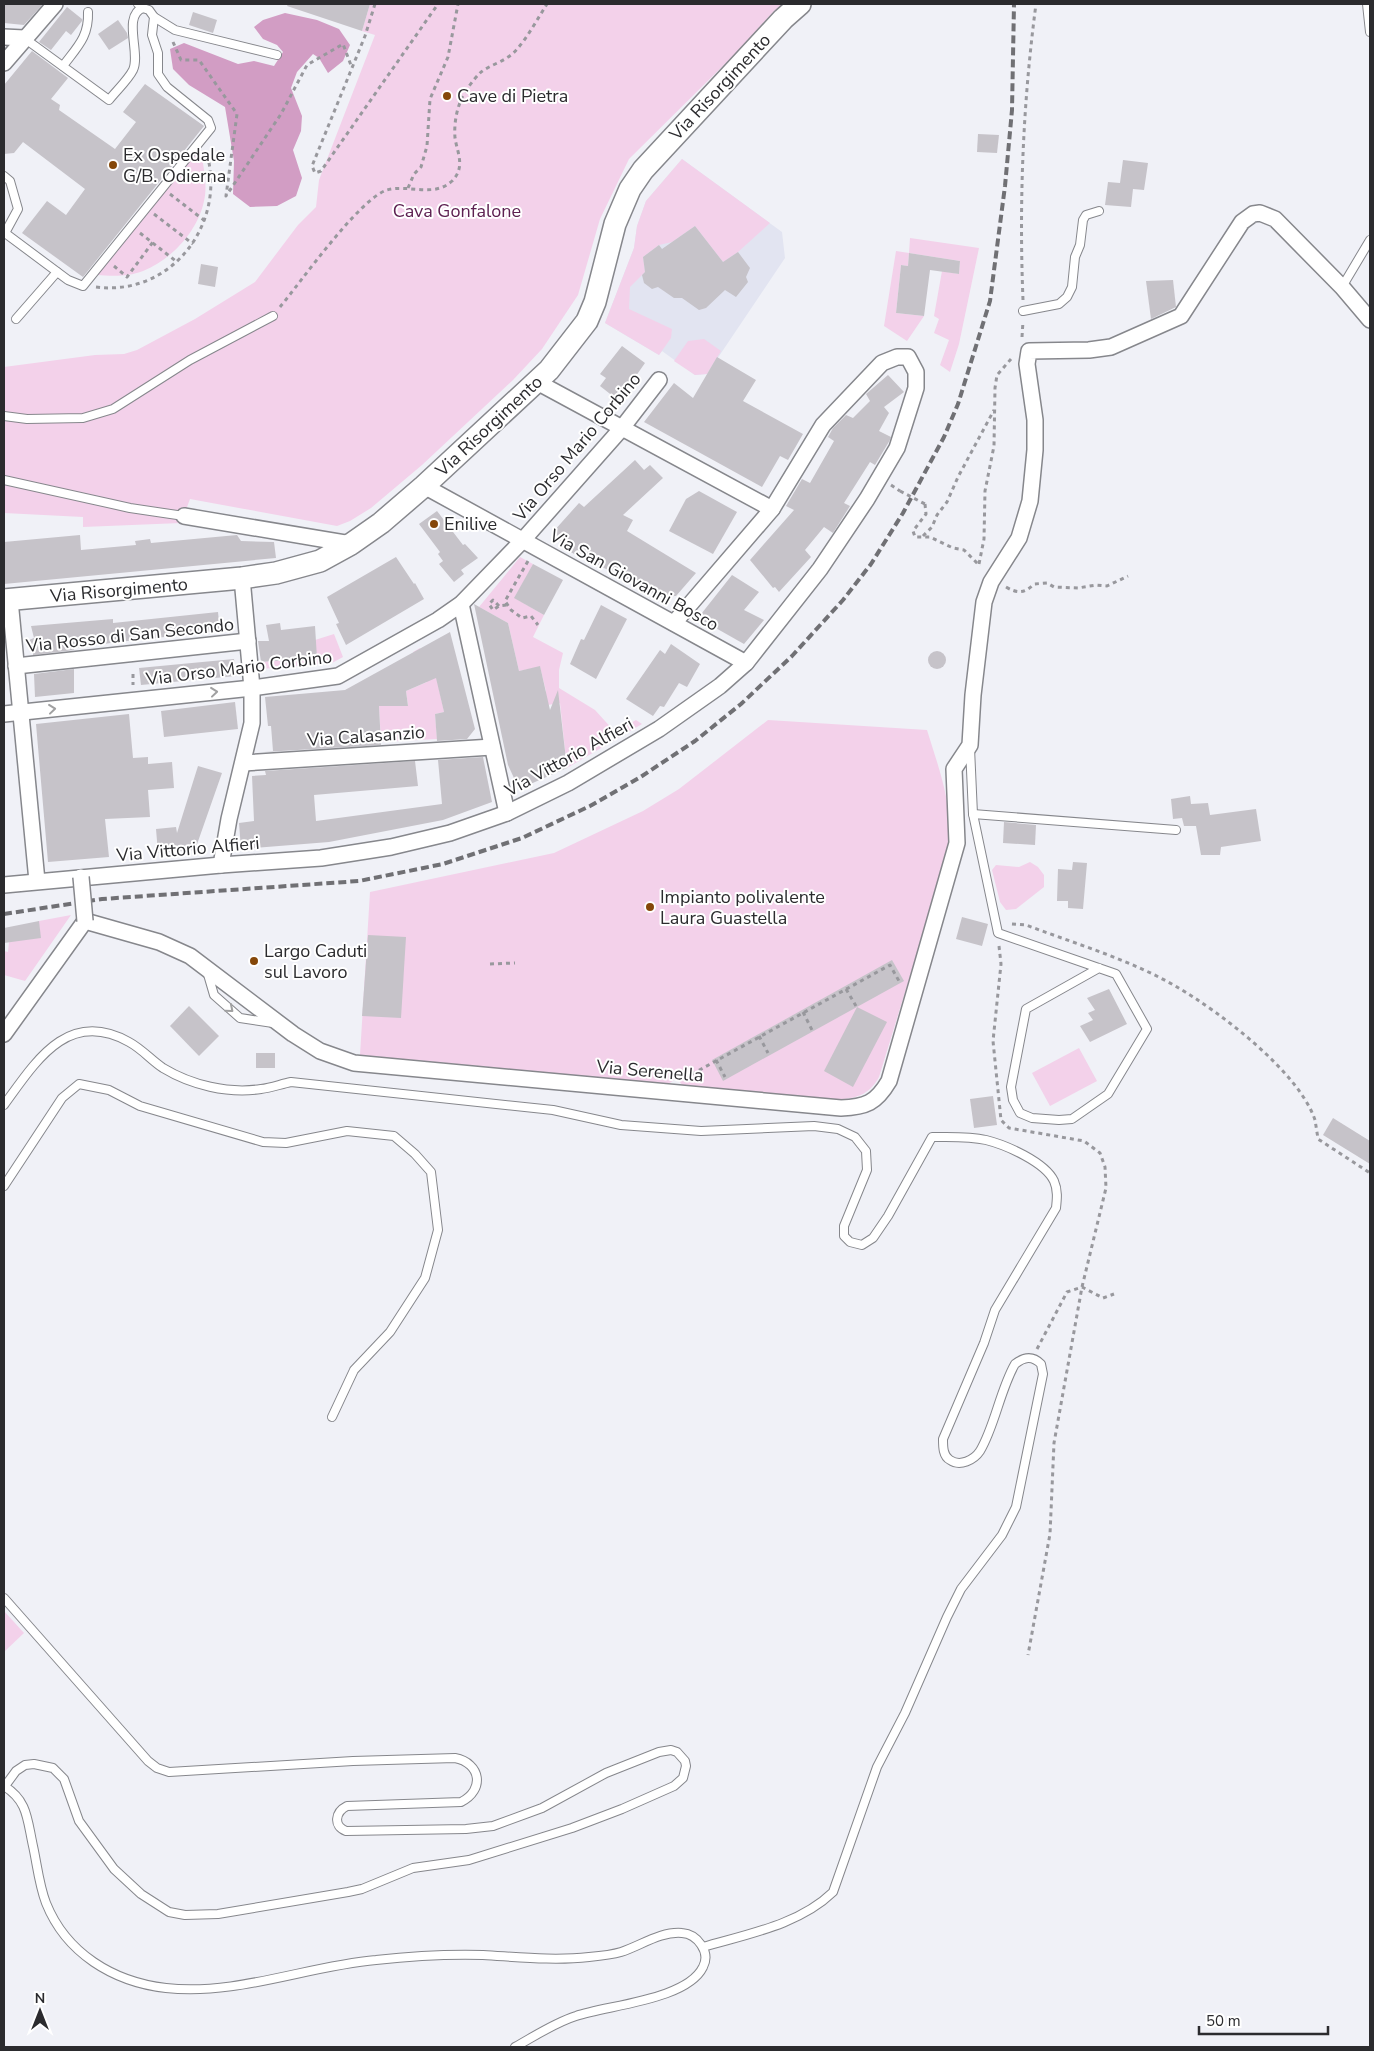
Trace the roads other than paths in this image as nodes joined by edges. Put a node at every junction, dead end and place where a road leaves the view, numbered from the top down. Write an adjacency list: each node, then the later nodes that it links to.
1 (54, 4): 8 (street)
2 (800, 4): 23 (main road, Via Risorgimento)
3 (1367, 4): 7 (lane)
4 (140, 6): 6 (lane); 12 (lane)
5 (88, 12): 12 (lane)
6 (154, 17): 10 (lane); 16 (lane)
7 (1370, 32)
8 (27, 34): 9 (street); 11 (street); 12 (lane)
9 (4, 37)
10 (277, 55)
11 (4, 63)
12 (63, 66)
13 (4, 176): 16 (lane)
14 (1099, 211): 18 (lane)
15 (1370, 240): 17 (lane)
16 (57, 272): 20 (lane)
17 (1342, 287): 21 (street); 42 (street)
18 (1023, 311)
19 (273, 316): 24 (lane)
20 (16, 319)
21 (1370, 320)
22 (659, 380): 25 (street, Via Orso Mario Corbino)
23 (537, 382): 25 (street); 27 (main road, Via Risorgimento)
24 (4, 416)
25 (622, 428): 28 (street); 30 (street, Via Orso Mario Corbino)
26 (4, 480): 29 (lane)
27 (424, 486): 30 (street, Via San Giovanni Bosco); 31 (main road, Via Risorgimento)
28 (772, 509): 35 (street); 37 (street, Via Vittorio Alfieri)
29 (184, 516): 31 (street)
30 (523, 540): 34 (street, Via Orso Mario Corbino); 35 (street, Via San Giovanni Bosco)
31 (351, 544): 32 (main road, Via Risorgimento)
32 (242, 578): 33 (main road, Via Risorgimento); 36 (street)
33 (7, 600): 38 (street)
34 (461, 604): 39 (street, Via Orso Mario Corbino); 43 (street)
35 (674, 623): 37 (street, Via San Giovanni Bosco)
36 (248, 641): 38 (street, Via Rosso di San Secondo); 39 (street)
37 (746, 663): 45 (street, Via Vittorio Alfieri)
38 (16, 666): 40 (street)
39 (252, 688): 40 (street, Via Orso Mario Corbino, one-way to 39); 44 (street)
40 (21, 712): 41 (street, Via Orso Mario Corbino); 50 (street)
41 (4, 714)
42 (970, 744): 46 (lane); 52 (street, Via Serenella)
43 (492, 747): 44 (street, Via Calasanzio); 45 (street)
44 (243, 763): 48 (street)
45 (507, 813): 48 (street, Via Vittorio Alfieri)
46 (972, 814): 47 (lane); 53 (lane)
47 (1176, 830)
48 (221, 865): 49 (street, Via Vittorio Alfieri)
49 (81, 877): 50 (street, Via Vittorio Alfieri); 52 (street, bridge)
50 (37, 881): 51 (street, Via Vittorio Alfieri)
51 (5, 884)
52 (84, 921): 54 (street)
53 (1099, 968): 53 (lane)
54 (4, 1034)
55 (4, 1105): 60 (lane)
56 (4, 1186): 57 (lane)
57 (332, 1417)
58 (4, 1598): 59 (lane)
59 (4, 1786): 60 (lane)
60 (703, 1948): 61 (lane)
61 (515, 2047)

